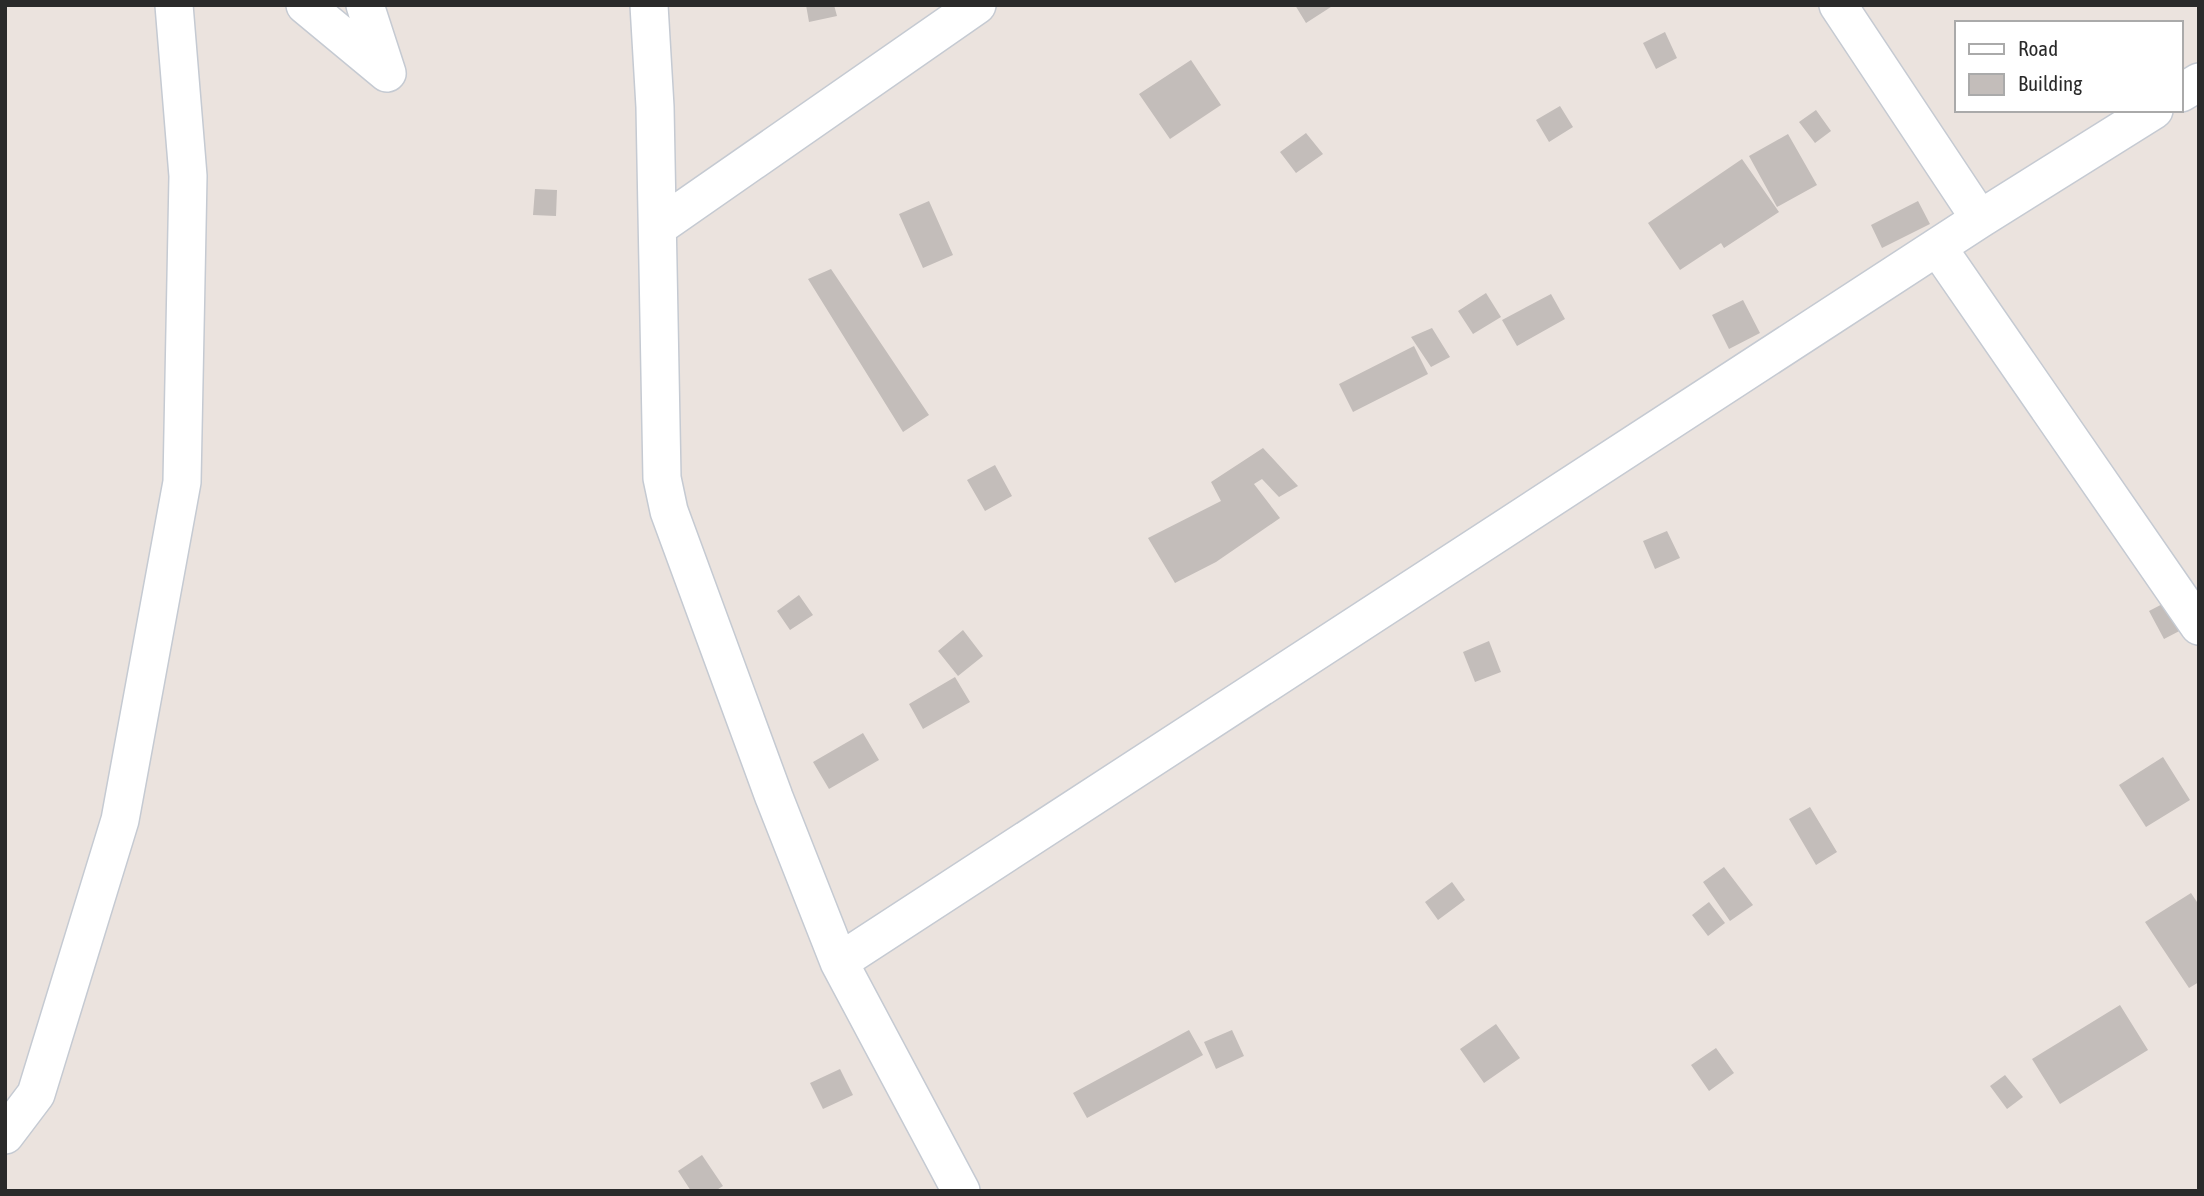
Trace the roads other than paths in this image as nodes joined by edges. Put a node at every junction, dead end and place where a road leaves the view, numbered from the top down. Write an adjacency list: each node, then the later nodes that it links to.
1 (174, 5): 15 (street)
2 (305, 5): 3 (street)
3 (365, 5)
4 (649, 5): 11 (street)
5 (976, 5): 11 (street)
6 (1838, 5): 10 (street)
7 (2199, 82): 8 (street)
8 (2183, 92)
9 (2151, 112): 10 (street)
10 (1980, 219): 12 (street)
11 (658, 227): 14 (street)
12 (1938, 248): 13 (street); 14 (street)
13 (2199, 626)
14 (839, 962): 16 (street)
15 (5, 1135)
16 (961, 1191)

